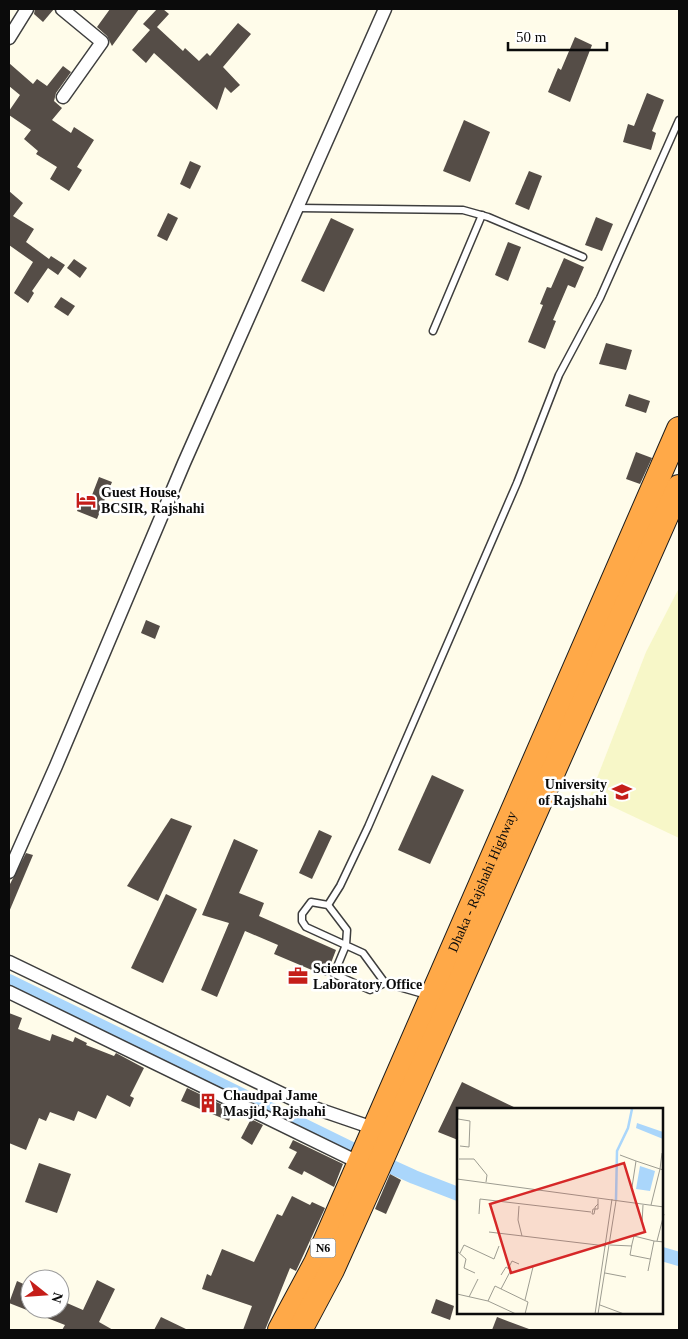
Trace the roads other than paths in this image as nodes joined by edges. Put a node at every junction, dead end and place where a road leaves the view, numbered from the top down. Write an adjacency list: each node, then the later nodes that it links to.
1 (27, 9): 4 (street)
2 (62, 9): 5 (street)
3 (385, 9): 7 (street)
4 (10, 38)
5 (63, 97)
6 (679, 120): 14 (lane)
7 (298, 208): 8 (lane); 13 (street)
8 (482, 215): 9 (lane); 10 (lane)
9 (582, 257)
10 (433, 331)
11 (679, 429): 19 (highway, Dhaka - Rajshahi Highway / N6)
12 (679, 487): 20 (highway, Dhaka - Rajshahi Highway / N6)
13 (9, 872)
14 (328, 905): 15 (lane); 15 (lane)
15 (346, 945): 17 (lane); 17 (lane)
16 (9, 962): 20 (street)
17 (385, 982): 19 (lane)
18 (9, 992): 21 (street)
19 (432, 997): 20 (highway, Dhaka - Rajshahi Highway / N6)
20 (382, 1136): 21 (highway, Dhaka - Rajshahi Highway / N6)
21 (368, 1168): 22 (highway, Dhaka - Rajshahi Highway / N6); 23 (highway, Dhaka - Rajshahi Highway / N6)
22 (280, 1330)
23 (300, 1330)

